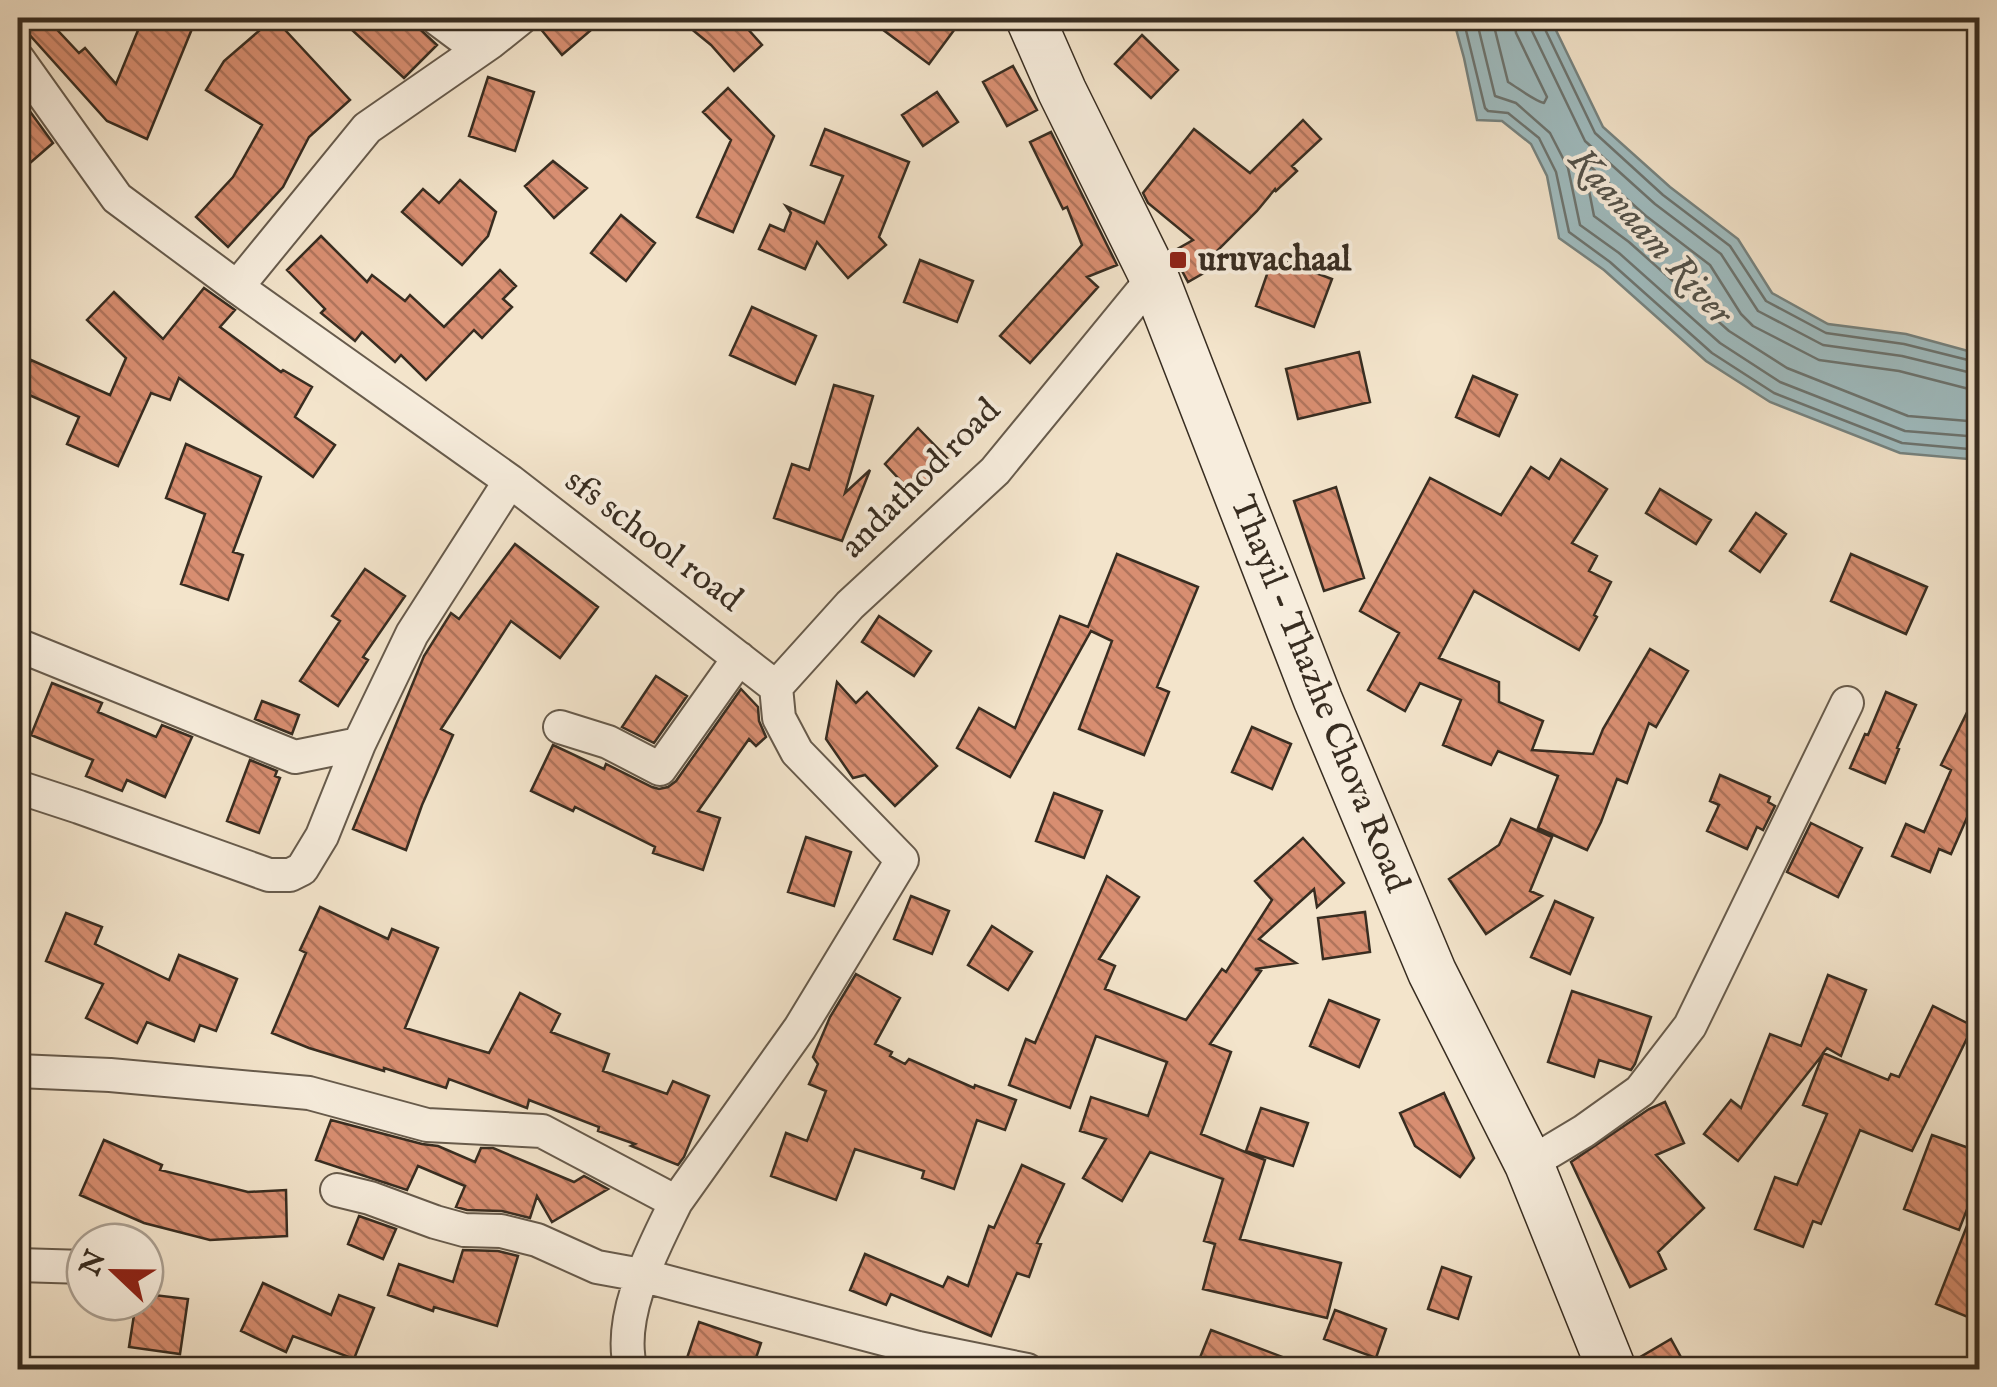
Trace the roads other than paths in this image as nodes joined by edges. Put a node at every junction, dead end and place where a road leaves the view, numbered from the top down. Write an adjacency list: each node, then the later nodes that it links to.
1 (436, 18): 4 (street)
2 (521, 18): 4 (street)
3 (1030, 18): 6 (street, Thayil - Thazhe Chova Road)
4 (479, 50): 7 (street)
5 (18, 59): 7 (street)
6 (1154, 276): 11 (street, andathod road); 17 (street, Thayil - Thazhe Chova Road)
7 (236, 288): 8 (street)
8 (510, 482): 10 (street, sfs school road); 14 (street, sfs school road)
9 (18, 646): 14 (street)
10 (739, 658): 11 (street, sfs school road); 13 (street)
11 (776, 687): 19 (street)
12 (1847, 703): 17 (street)
13 (560, 727)
14 (359, 744): 15 (street, sfs school road)
15 (18, 787)
16 (18, 1071): 19 (street)
17 (1529, 1164): 25 (street, Thayil - Thazhe Chova Road)
18 (337, 1190): 22 (street)
19 (676, 1202): 22 (street)
20 (18, 1266): 21 (street)
21 (65, 1267)
22 (641, 1275): 23 (street); 24 (street)
23 (631, 1370)
24 (1027, 1370)
25 (1612, 1370)

